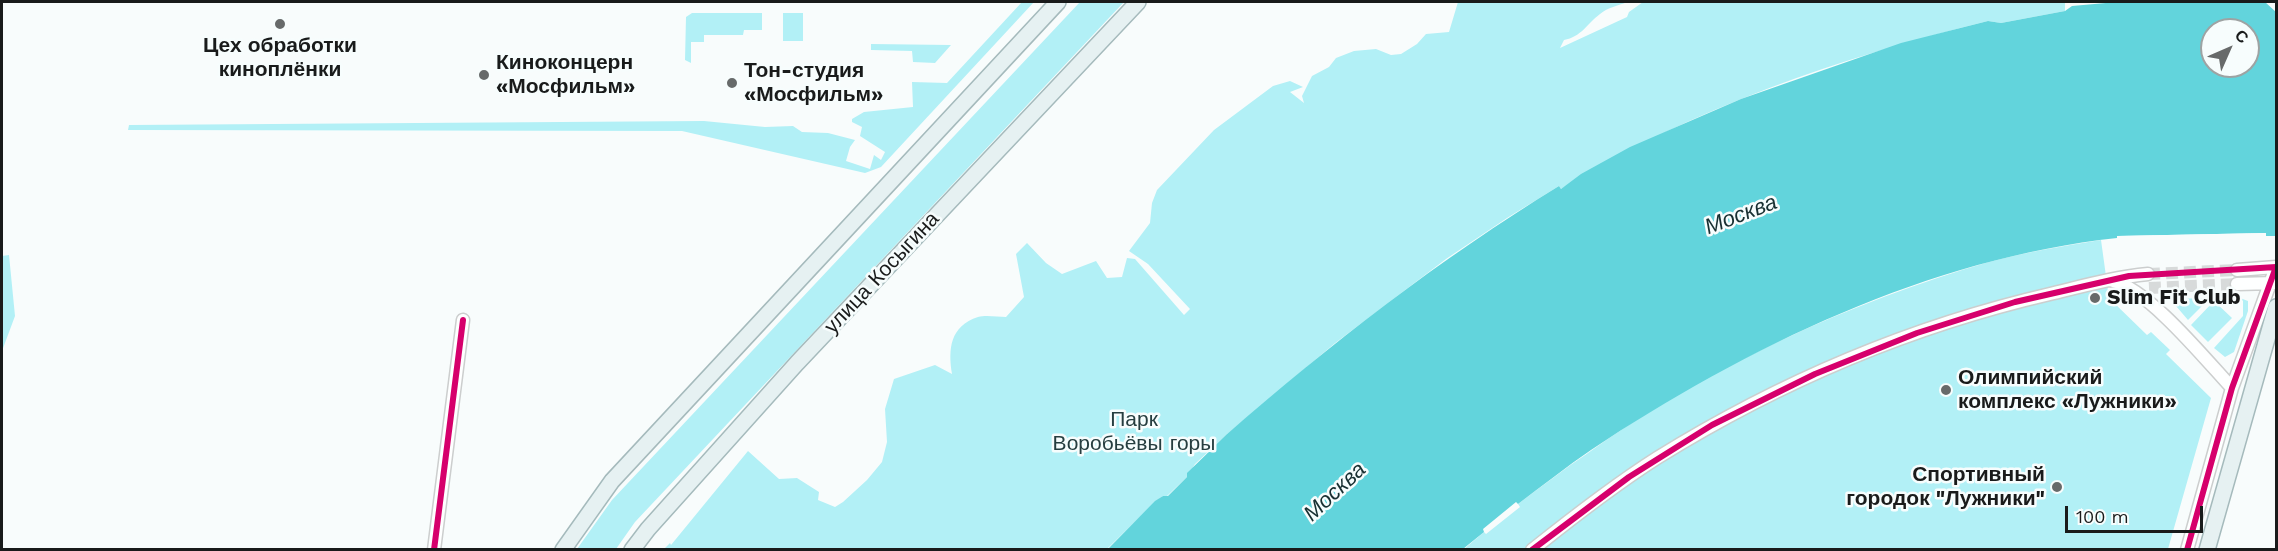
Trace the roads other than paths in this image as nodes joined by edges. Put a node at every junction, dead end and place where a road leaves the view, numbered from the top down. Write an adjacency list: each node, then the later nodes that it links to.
1 (1058, 2): 16 (main road)
2 (1138, 2): 17 (main road, улица Косыгина)
3 (2276, 267): 4 (street); 7 (street)
4 (2237, 270)
5 (2148, 274): 6 (street)
6 (2109, 280): 10 (street); 18 (street)
7 (2273, 283): 8 (street); 13 (street)
8 (2237, 284)
9 (2149, 288): 10 (street)
10 (2134, 289): 14 (street)
11 (2275, 314): 13 (street); 20 (main road)
12 (463, 320): 15 (street)
13 (2244, 357): 14 (street)
14 (2232, 388): 19 (street)
15 (434, 549)
16 (564, 549)
17 (632, 549)
18 (1532, 549)
19 (2187, 549)
20 (2207, 549)

